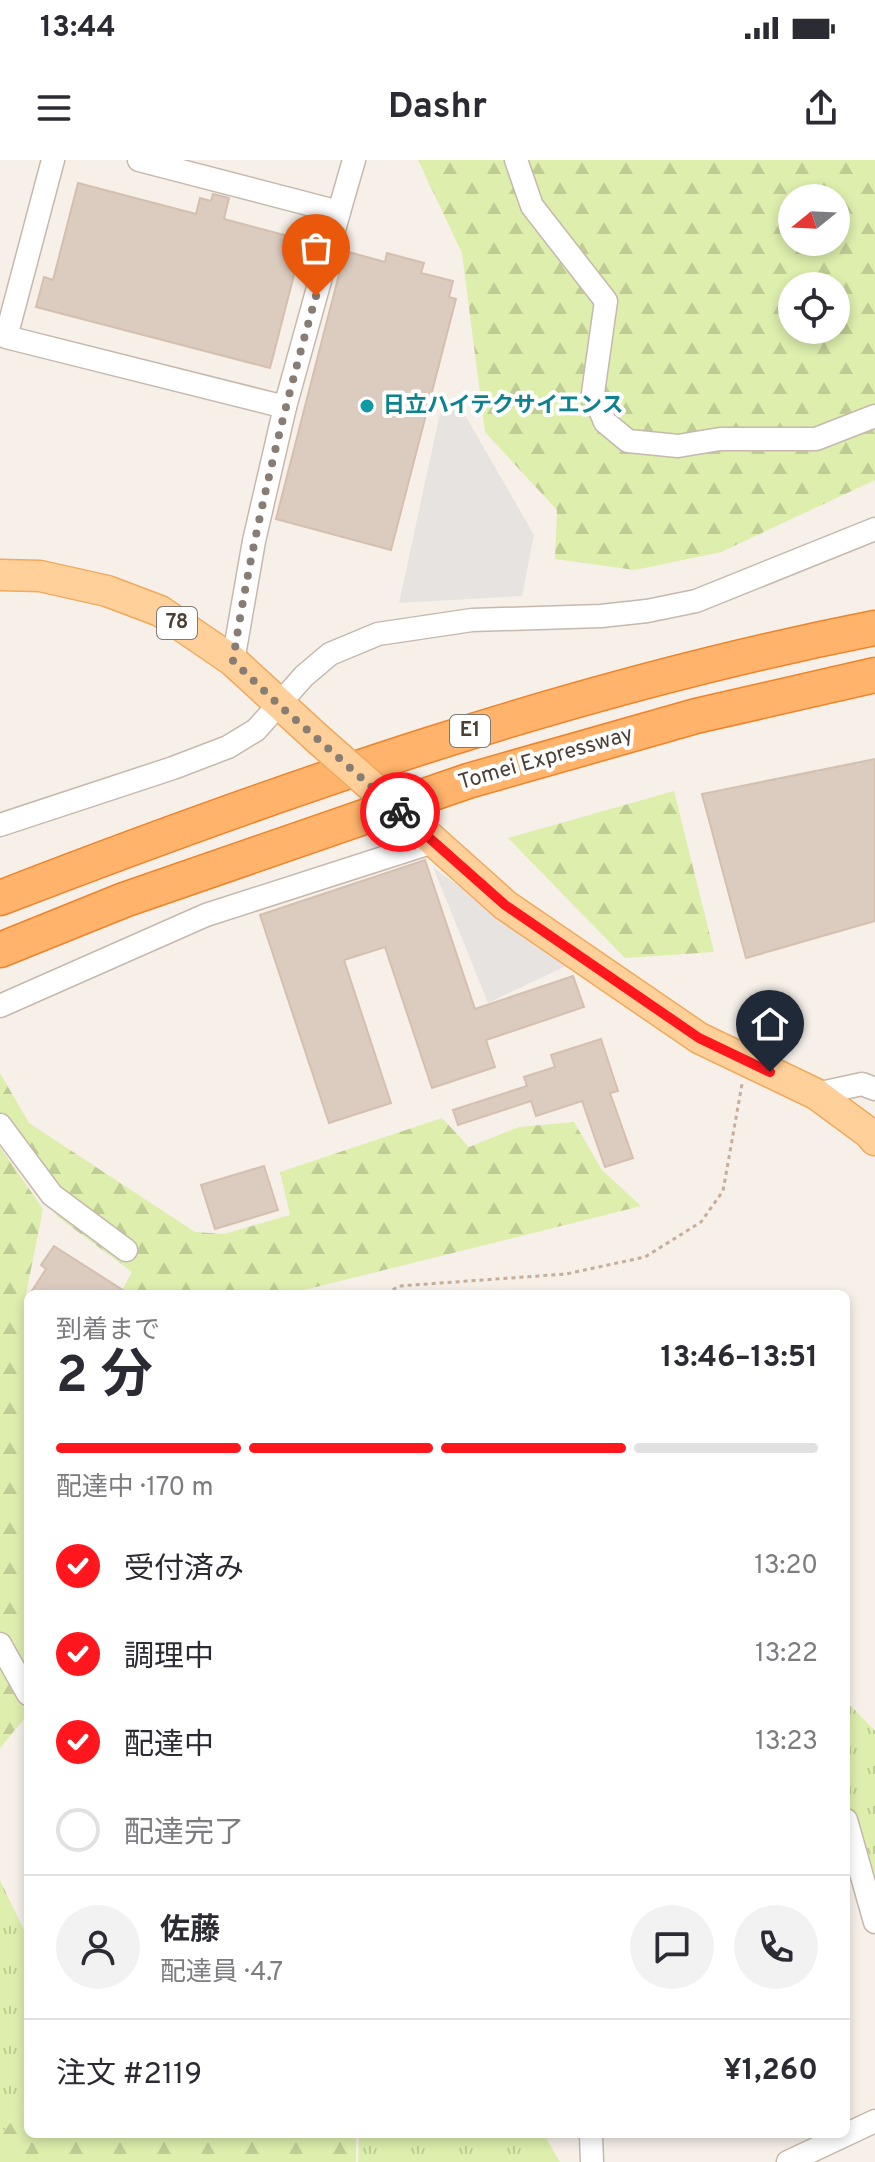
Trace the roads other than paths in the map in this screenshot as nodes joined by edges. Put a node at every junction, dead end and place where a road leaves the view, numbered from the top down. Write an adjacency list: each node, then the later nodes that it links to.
1 (53, 160): 6 (street)
2 (139, 160): 5 (street)
3 (354, 160): 5 (street)
4 (516, 160): 7 (street)
5 (339, 212): 6 (street)
6 (285, 407): 11 (street)
7 (875, 416)
8 (875, 529): 13 (street)
9 (0, 575): 11 (main road, 78)
10 (875, 628): 16 (highway, E1)
11 (233, 661): 13 (main road, 78)
12 (875, 675): 19 (highway, Tomei Expressway / E1)
13 (279, 705): 14 (street); 15 (main road, 78, bridge)
14 (0, 825)
15 (426, 835): 22 (street); 24 (main road, 78)
16 (76, 869): 17 (street); 18 (highway, E1)
17 (0, 888)
18 (0, 898)
19 (124, 900): 20 (highway, Tomei Expressway / E1); 21 (street)
20 (0, 950)
21 (0, 968)
22 (0, 1006)
23 (875, 1089): 24 (street)
24 (816, 1094): 26 (main road, 78)
25 (0, 1125): 27 (street)
26 (875, 1140)
27 (126, 1250)
28 (0, 1644): 29 (street)
29 (24, 1684)
30 (850, 1834): 31 (street)
31 (875, 1922)
32 (875, 2121): 33 (street)
33 (850, 2133)
34 (591, 2138): 36 (street)
35 (839, 2138): 37 (street)
36 (592, 2162)
37 (788, 2162)

